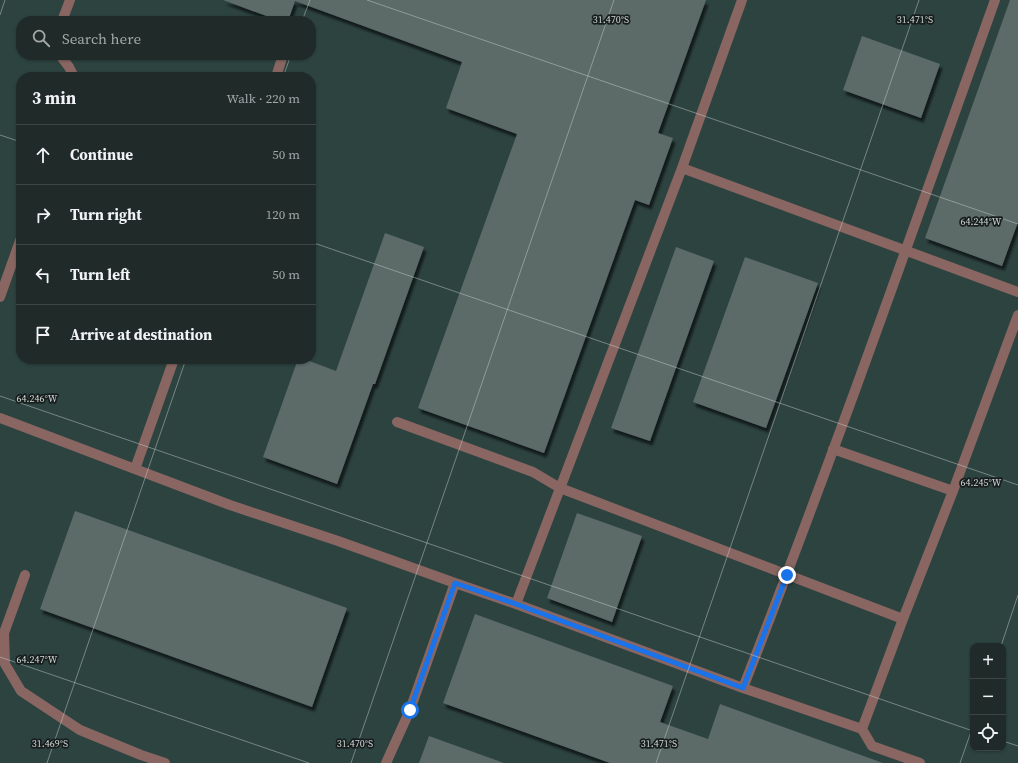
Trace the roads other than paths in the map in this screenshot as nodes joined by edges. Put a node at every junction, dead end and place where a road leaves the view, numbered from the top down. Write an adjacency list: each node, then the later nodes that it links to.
1 (70, 0): 4 (lane)
2 (742, 0): 9 (lane)
3 (995, 0): 10 (lane)
4 (64, 16)
5 (64, 60): 7 (lane)
6 (281, 60): 8 (lane)
7 (72, 72)
8 (278, 72)
9 (682, 168): 10 (lane); 20 (lane)
10 (906, 250): 12 (lane); 18 (lane)
11 (16, 252): 13 (lane)
12 (1018, 292)
13 (0, 297)
14 (1018, 315): 21 (lane)
15 (172, 364): 19 (lane)
16 (0, 418): 19 (lane)
17 (397, 422): 20 (lane)
18 (833, 449): 21 (lane); 23 (lane)
19 (135, 469): 24 (lane)
20 (560, 488): 23 (lane); 25 (lane)
21 (953, 491): 26 (lane)
22 (25, 575): 29 (lane)
23 (787, 575): 26 (lane); 27 (lane)
24 (455, 583): 25 (lane); 30 (lane)
25 (516, 604): 27 (lane)
26 (903, 619): 28 (lane)
27 (743, 688): 28 (lane)
28 (862, 729): 31 (lane)
29 (165, 763)
30 (386, 763)
31 (920, 763)

